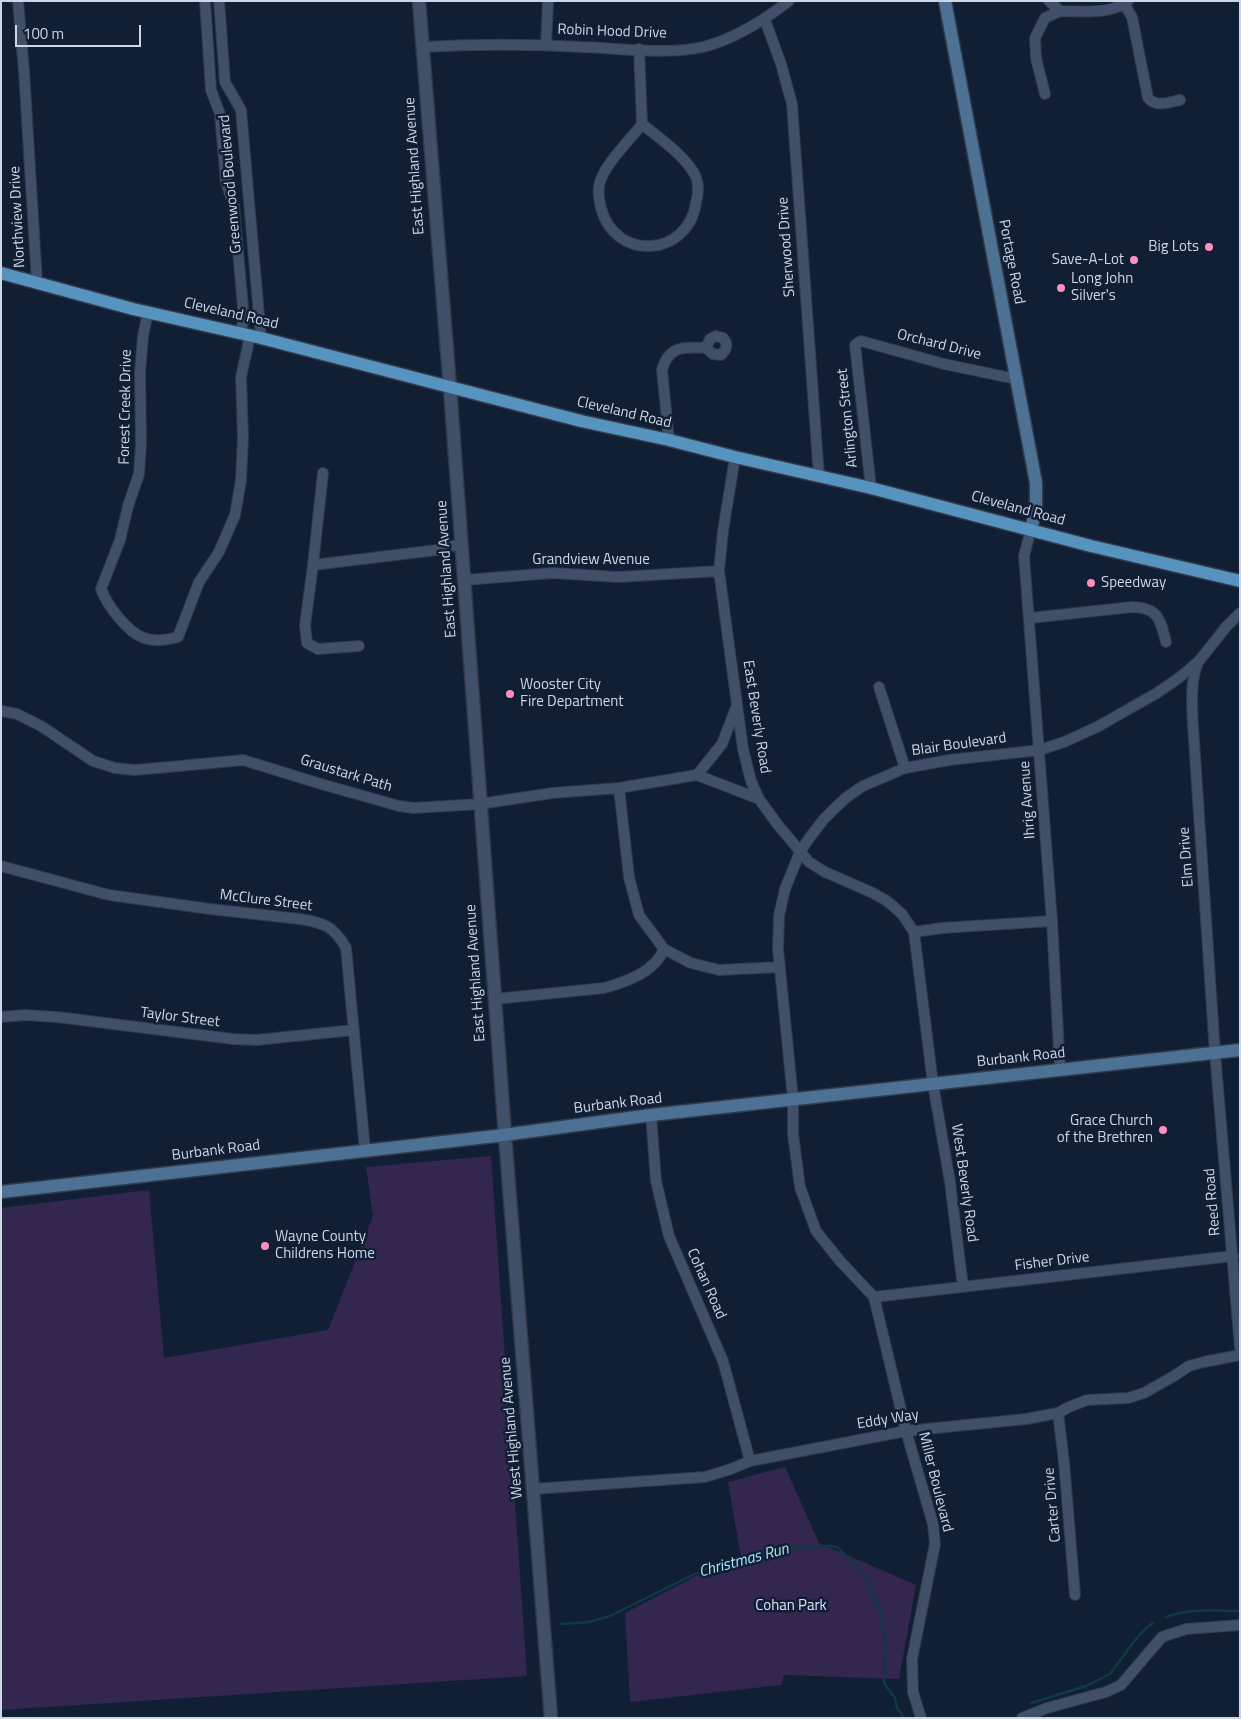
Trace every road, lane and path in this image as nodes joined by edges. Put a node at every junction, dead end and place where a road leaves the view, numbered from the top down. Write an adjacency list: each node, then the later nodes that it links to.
1 (18, 1): 23 (street, Northview Drive)
2 (205, 1): 18 (street, Greenwood Boulevard)
3 (219, 1): 16 (street, Greenwood Boulevard)
4 (419, 1): 13 (street, East Highland Avenue)
5 (548, 1): 12 (street)
6 (789, 1): 11 (street, Robin Hood Drive)
7 (945, 1): 28 (main road, Portage Road)
8 (1049, 1): 10 (street)
9 (1126, 3): 10 (street); 17 (street)
10 (1060, 11): 15 (street)
11 (765, 20): 14 (street, Robin Hood Drive); 33 (street, Sherwood Drive)
12 (546, 45): 13 (street, Robin Hood Drive); 14 (street, Robin Hood Drive)
13 (422, 47): 29 (street, East Highland Avenue)
14 (639, 50): 19 (street)
15 (1045, 94)
16 (234, 97): 18 (street); 20 (street, Greenwood Boulevard)
17 (1180, 100)
18 (217, 104): 21 (street, Greenwood Boulevard)
19 (642, 124): 19 (street)
20 (253, 255): 21 (street); 25 (street, Greenwood Boulevard)
21 (239, 256): 25 (street, Greenwood Boulevard)
22 (1, 273): 23 (main road, Cleveland Road)
23 (37, 282): 24 (main road, Cleveland Road)
24 (148, 312): 25 (main road, Cleveland Road); 25 (street, Forest Creek Drive)
25 (250, 335): 29 (main road, Cleveland Road)
26 (855, 345): 28 (street, Orchard Drive); 34 (street, Arlington Street)
27 (706, 348): 30 (street)
28 (1016, 379): 35 (main road, Portage Road)
29 (450, 388): 30 (main road, Cleveland Road); 36 (street, East Highland Avenue)
30 (669, 440): 31 (main road, Cleveland Road)
31 (735, 457): 33 (main road, Cleveland Road); 38 (street, East Beverly Road)
32 (323, 473): 37 (street)
33 (818, 477): 34 (main road, Cleveland Road)
34 (871, 488): 35 (main road, Cleveland Road)
35 (1032, 529): 40 (main road, Cleveland Road); 42 (street, Ihrig Avenue)
36 (461, 544): 37 (street); 39 (street, East Highland Avenue)
37 (313, 565): 44 (street)
38 (718, 571): 39 (street, Grandview Avenue); 47 (street, East Beverly Road)
39 (464, 580): 54 (street, East Highland Avenue)
40 (1240, 582)
41 (1240, 613): 45 (street, Blair Boulevard)
42 (1030, 618): 43 (street); 49 (street, Ihrig Avenue)
43 (1166, 642)
44 (359, 646)
45 (1199, 661): 49 (street, Blair Boulevard); 65 (street, Elm Drive)
46 (879, 687): 50 (street)
47 (738, 704): 51 (street); 53 (street, East Beverly Road)
48 (1, 711): 54 (street, Graustark Path)
49 (1040, 750): 50 (street, Blair Boulevard); 57 (street, Ihrig Avenue)
50 (904, 768): 55 (street, Blair Boulevard)
51 (697, 775): 52 (street, Graustark Path); 53 (street)
52 (619, 788): 54 (street, Graustark Path); 59 (street)
53 (759, 799): 55 (street, East Beverly Road)
54 (480, 804): 61 (street, East Highland Avenue)
55 (800, 852): 58 (street, East Beverly Road); 60 (street, Blair Boulevard)
56 (1, 866): 63 (street, McClure Street)
57 (1052, 922): 58 (street); 66 (street, Ihrig Avenue)
58 (914, 932): 67 (street, East Beverly Road)
59 (664, 949): 60 (street); 61 (street)
60 (780, 967): 68 (street, Blair Boulevard)
61 (495, 999): 70 (street, East Highland Avenue)
62 (1, 1017): 63 (street, Taylor Street)
63 (354, 1030): 71 (street, McClure Street)
64 (1240, 1050): 65 (main road, Burbank Road)
65 (1215, 1053): 66 (main road, Burbank Road); 73 (street, Reed Road)
66 (1060, 1070): 67 (main road, Burbank Road)
67 (933, 1084): 68 (main road, Burbank Road); 74 (street, West Beverly Road)
68 (793, 1099): 69 (main road, Burbank Road); 75 (street, Miller Boulevard)
69 (651, 1115): 70 (main road, Burbank Road); 80 (street, Cohan Road)
70 (505, 1135): 71 (main road, Burbank Road); 81 (street, West Highland Avenue)
71 (365, 1150): 72 (main road, Burbank Road)
72 (1, 1192)
73 (1233, 1256): 74 (street, Fisher Drive); 76 (street, Reed Road)
74 (963, 1287): 75 (street, Fisher Drive)
75 (874, 1297): 79 (street, Miller Boulevard)
76 (1240, 1348)
77 (1240, 1356): 78 (street, Eddy Way)
78 (1058, 1413): 79 (street, Eddy Way); 82 (street, Carter Drive)
79 (906, 1431): 80 (street, Eddy Way); 85 (street, Miller Boulevard)
80 (750, 1461): 81 (street, Eddy Way)
81 (533, 1489): 84 (street, West Highland Avenue)
82 (1075, 1595)
83 (1240, 1625): 86 (street)
84 (551, 1718)
85 (922, 1718)
86 (1022, 1718)

